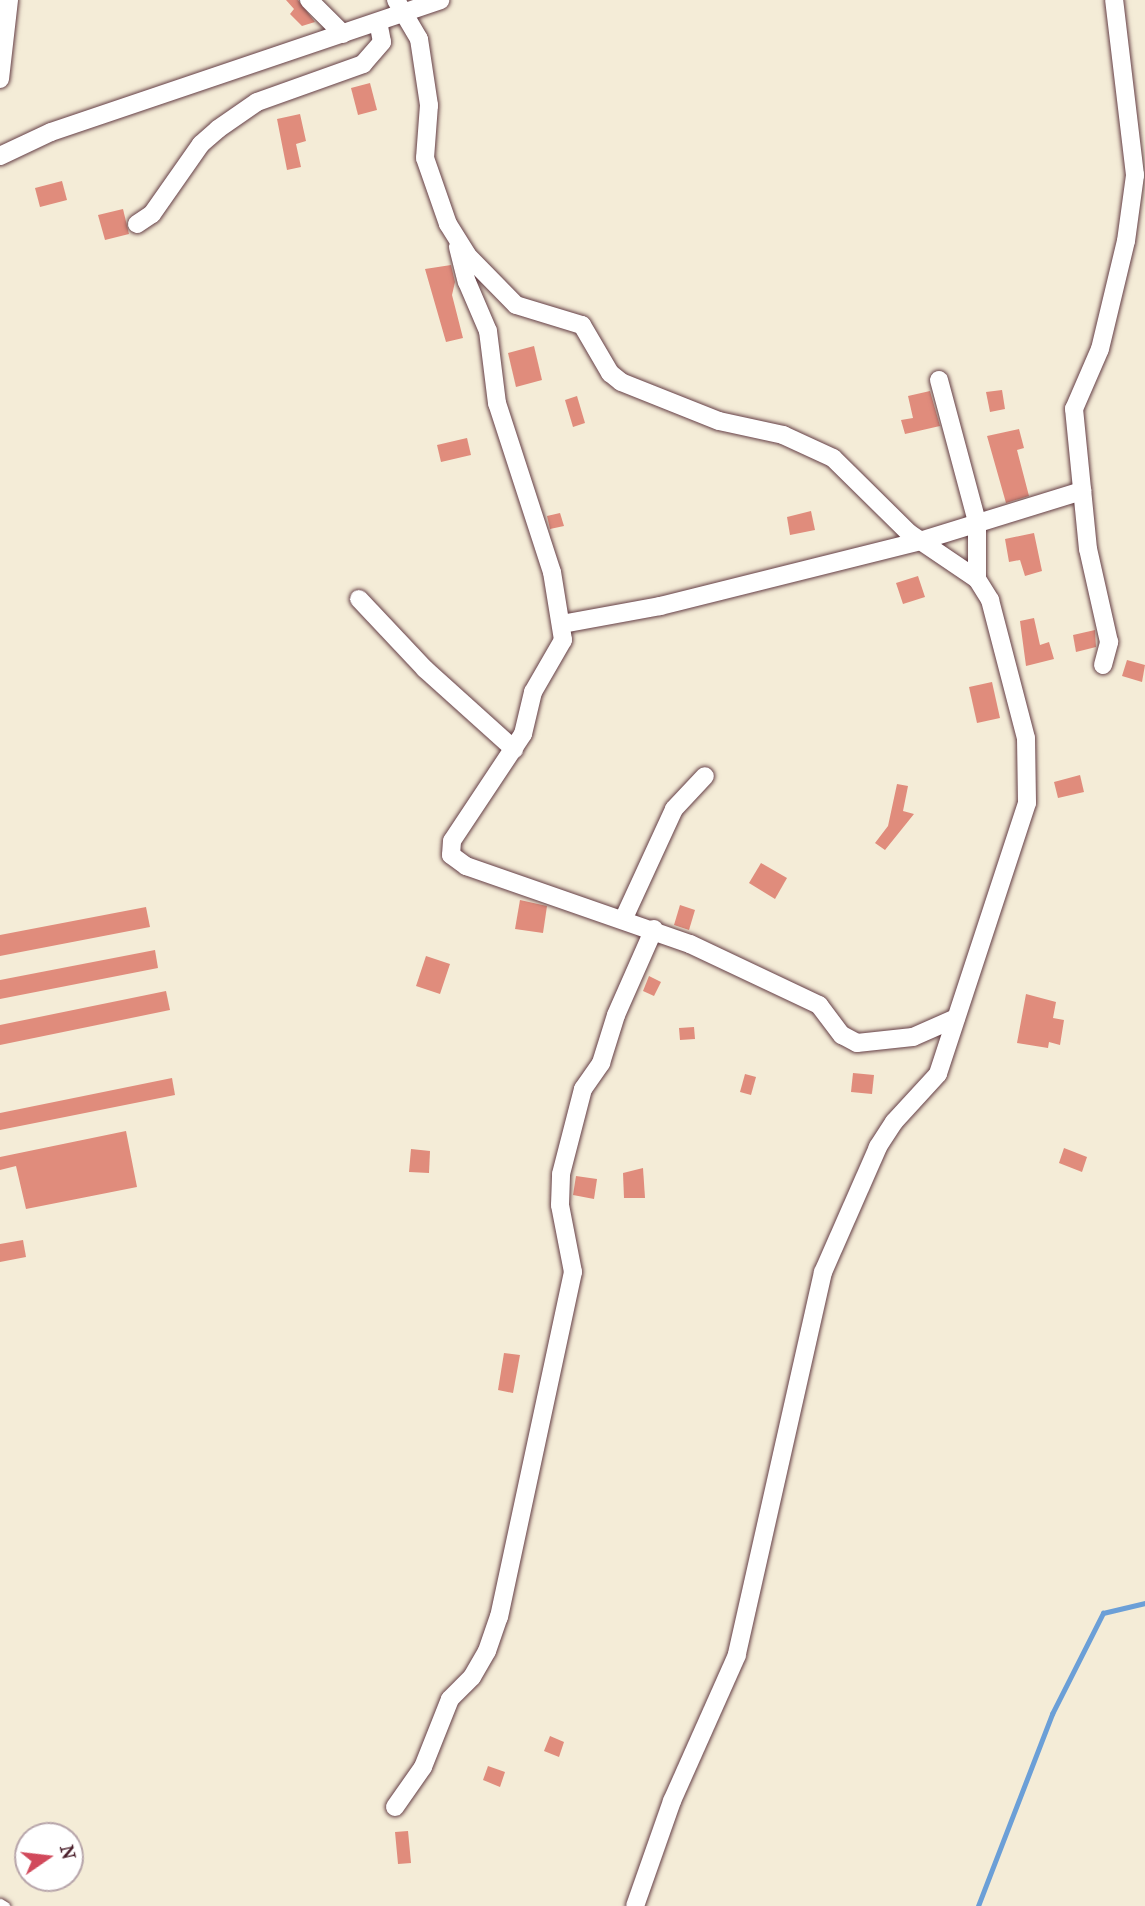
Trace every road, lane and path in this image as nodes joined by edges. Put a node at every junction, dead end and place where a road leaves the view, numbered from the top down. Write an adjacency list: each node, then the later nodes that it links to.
1 (9, 0): 8 (street)
2 (309, 0): 7 (street)
3 (440, 0): 5 (street)
4 (1114, 0): 13 (street)
5 (399, 6): 6 (street); 11 (street)
6 (378, 22): 7 (street); 10 (street)
7 (343, 34): 9 (street)
8 (0, 79)
9 (0, 156)
10 (137, 224)
11 (457, 240): 15 (street); 18 (street)
12 (939, 380): 14 (street)
13 (1082, 491): 14 (street); 19 (street)
14 (977, 522): 15 (street); 16 (street)
15 (920, 541): 16 (street); 18 (street)
16 (977, 579): 24 (street)
17 (359, 599): 20 (street)
18 (562, 624): 20 (street)
19 (1103, 665)
20 (514, 749): 22 (street)
21 (705, 776): 22 (street)
22 (623, 920): 23 (street)
23 (654, 929): 24 (street); 25 (street)
24 (956, 1018): 28 (street)
25 (395, 1807)
26 (0, 1903): 27 (lane)
27 (5, 1906)
28 (635, 1906)

